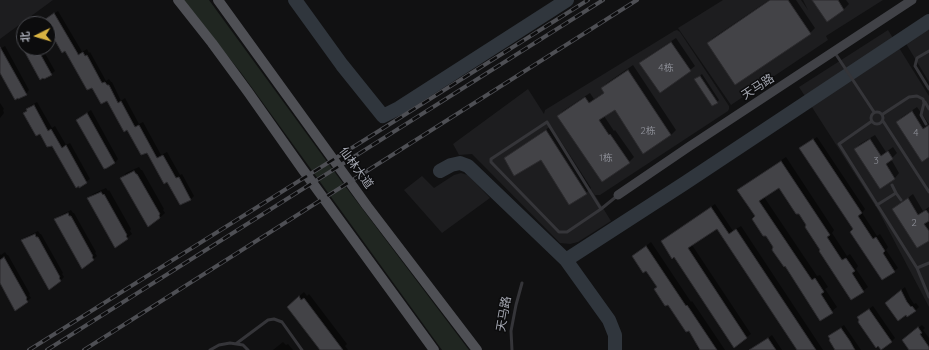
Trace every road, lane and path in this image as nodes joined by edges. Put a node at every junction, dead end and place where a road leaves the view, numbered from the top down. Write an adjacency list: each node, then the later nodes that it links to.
1 (178, 0): 29 (main road)
2 (218, 0): 30 (main road, 仙林大道)
3 (912, 0): 5 (street, 天马路)
4 (929, 50): 6 (lane)
5 (834, 51): 9 (lane); 17 (street, 天马路)
6 (929, 89)
7 (923, 99): 8 (lane); 10 (lane); 13 (lane)
8 (929, 109)
9 (874, 112): 10 (lane); 12 (lane)
10 (883, 114): 11 (lane)
11 (883, 121): 12 (lane); 15 (lane)
12 (872, 122): 19 (lane)
13 (926, 124)
14 (892, 185): 16 (lane)
15 (929, 192)
16 (896, 193): 18 (lane); 19 (lane)
17 (618, 195): 20 (lane)
18 (901, 200)
19 (877, 205): 22 (lane)
20 (601, 209): 20 (lane)
21 (929, 263): 22 (lane)
22 (917, 268): 24 (lane)
23 (522, 283): 31 (lane, 天马路)
24 (929, 297)
25 (237, 343): 26 (lane); 27 (lane); 28 (lane)
26 (210, 350)
27 (248, 350)
28 (302, 350)
29 (434, 350)
30 (477, 350)
31 (512, 350)

